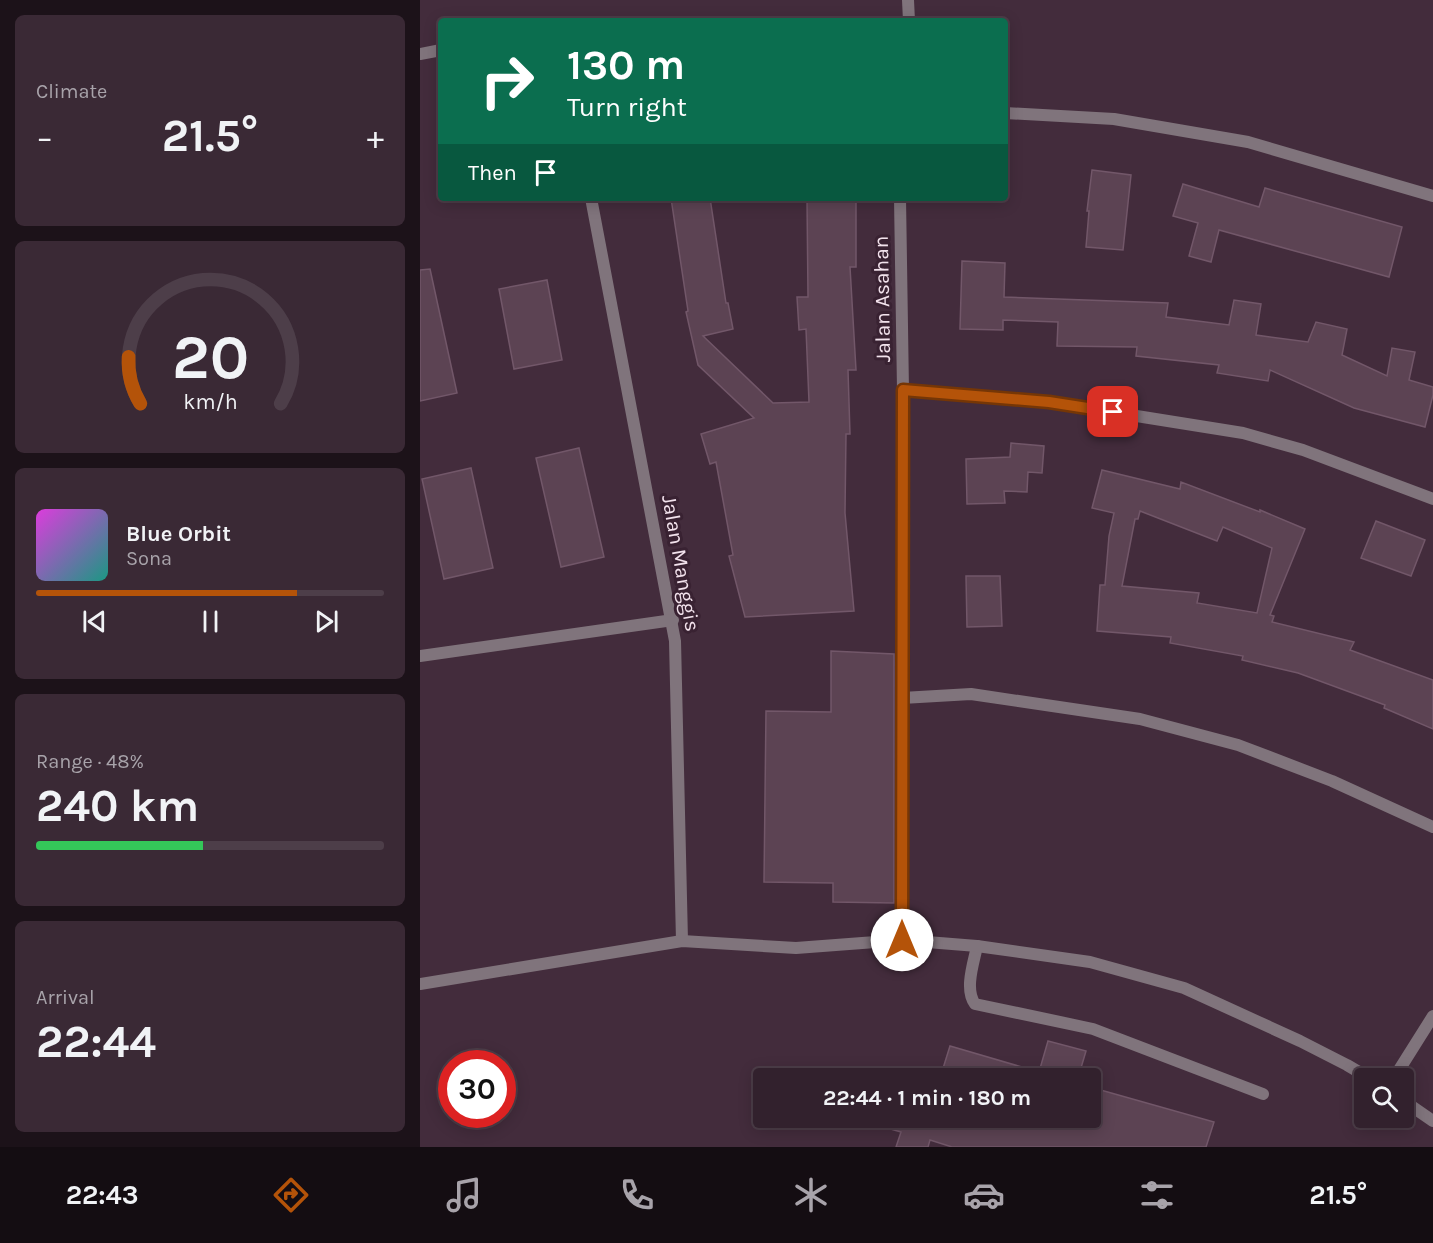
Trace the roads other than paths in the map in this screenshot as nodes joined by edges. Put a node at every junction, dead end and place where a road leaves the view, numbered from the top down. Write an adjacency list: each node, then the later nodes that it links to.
1 (909, 0): 2 (street)
2 (909, 18)
3 (438, 51): 4 (street)
4 (420, 54)
5 (1008, 113): 6 (street)
6 (1433, 196)
7 (592, 201): 11 (street, Jalan Manggis)
8 (900, 201): 9 (street, Jalan Asahan)
9 (903, 390): 10 (street); 13 (street, Jalan Asahan)
10 (1433, 499)
11 (673, 620): 12 (street); 16 (street, Jalan Manggis)
12 (420, 656)
13 (902, 698): 14 (street); 15 (street, Jalan Asahan)
14 (1433, 827)
15 (902, 940): 16 (street); 17 (street)
16 (682, 941): 18 (street)
17 (977, 945): 21 (street); 22 (street)
18 (420, 984)
19 (1433, 1016): 20 (street)
20 (1400, 1068)
21 (1354, 1069)
22 (1263, 1094)
23 (1414, 1108): 24 (street)
24 (1433, 1121)

